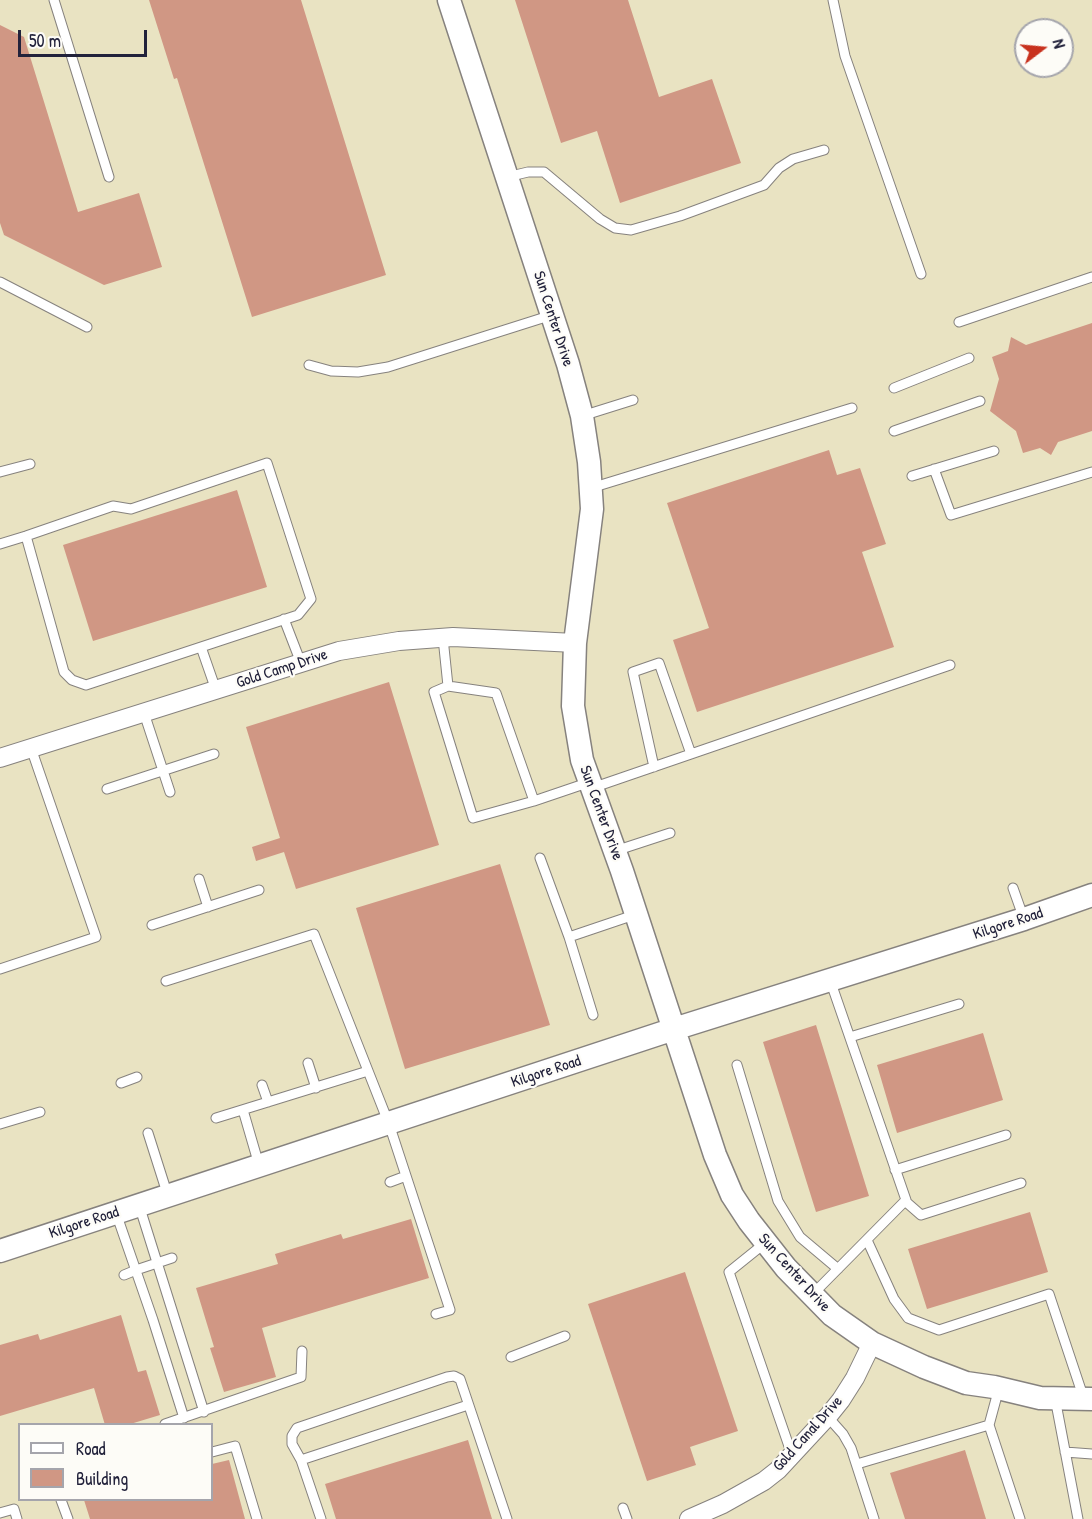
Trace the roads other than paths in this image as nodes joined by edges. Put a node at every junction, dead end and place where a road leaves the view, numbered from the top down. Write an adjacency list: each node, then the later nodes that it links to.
1 (54, 0): 5 (lane)
2 (450, 0): 6 (street, Sun Center Drive)
3 (833, 0): 7 (lane)
4 (824, 150): 6 (lane)
5 (109, 177)
6 (507, 177): 10 (street, Sun Center Drive)
7 (921, 274)
8 (1092, 277): 11 (lane)
9 (0, 282): 12 (lane)
10 (552, 315): 14 (lane); 19 (street, Sun Center Drive)
11 (959, 322)
12 (87, 327)
13 (969, 358): 15 (lane)
14 (309, 365)
15 (894, 388)
16 (633, 400): 19 (lane)
17 (980, 401): 20 (lane)
18 (852, 408): 27 (lane)
19 (582, 416): 27 (street, Sun Center Drive)
20 (894, 430)
21 (994, 451): 23 (lane)
22 (30, 464): 24 (lane)
23 (934, 469): 25 (lane); 26 (lane)
24 (0, 472)
25 (1092, 472)
26 (912, 476)
27 (591, 488): 32 (street, Sun Center Drive)
28 (26, 536): 29 (lane); 30 (lane); 33 (lane)
29 (0, 544)
30 (284, 619): 33 (lane); 34 (lane)
31 (443, 638): 32 (street, Gold Camp Drive); 34 (street, Gold Camp Drive); 36 (lane)
32 (575, 643): 45 (street, Sun Center Drive)
33 (201, 646): 37 (lane)
34 (301, 663): 37 (street, Gold Camp Drive)
35 (950, 665): 41 (lane)
36 (448, 686): 48 (lane); 48 (lane)
37 (216, 690): 38 (street, Gold Camp Drive)
38 (144, 713): 39 (street, Gold Camp Drive); 44 (lane)
39 (31, 748): 42 (street, Gold Camp Drive); 63 (lane)
40 (214, 754): 44 (lane)
41 (691, 754): 43 (lane); 43 (lane)
42 (0, 756)
43 (654, 767): 45 (lane)
44 (163, 770): 46 (lane); 47 (lane)
45 (591, 785): 48 (lane); 50 (street, Sun Center Drive)
46 (107, 789)
47 (170, 792)
48 (534, 801)
49 (670, 833): 50 (lane)
50 (615, 851): 57 (street, Sun Center Drive)
51 (540, 858): 60 (lane)
52 (199, 879): 56 (lane)
53 (1013, 888): 58 (lane)
54 (259, 890): 56 (lane)
55 (1092, 895): 58 (street, Kilgore Road)
56 (208, 907): 59 (lane)
57 (637, 914): 60 (lane); 68 (street, Sun Center Drive)
58 (1024, 919): 64 (street, Kilgore Road)
59 (152, 925)
60 (569, 937): 67 (lane)
61 (269, 948): 62 (lane); 65 (lane); 72 (lane)
62 (273, 959)
63 (0, 969)
64 (830, 980): 68 (street, Kilgore Road); 69 (lane)
65 (166, 981)
66 (959, 1004): 69 (lane)
67 (593, 1015)
68 (674, 1029): 82 (street, Kilgore Road); 95 (street, Sun Center Drive)
69 (850, 1037): 86 (lane)
70 (308, 1063): 76 (lane)
71 (736, 1065): 99 (lane)
72 (368, 1071): 76 (lane); 82 (lane)
73 (137, 1077): 74 (lane)
74 (121, 1083)
75 (262, 1085): 77 (lane)
76 (316, 1088): 77 (lane)
77 (268, 1102): 78 (lane)
78 (243, 1110): 80 (lane); 85 (lane)
79 (40, 1112): 81 (lane)
80 (216, 1118)
81 (0, 1124)
82 (389, 1124): 85 (street, Kilgore Road); 87 (lane)
83 (148, 1133): 90 (lane)
84 (1006, 1135): 86 (lane)
85 (260, 1166): 90 (street, Kilgore Road)
86 (895, 1170): 91 (lane)
87 (406, 1176): 88 (lane); 104 (lane)
88 (390, 1182)
89 (1021, 1183): 91 (lane)
90 (168, 1196): 92 (street, Kilgore Road)
91 (905, 1201): 94 (lane)
92 (139, 1205): 93 (street, Kilgore Road); 98 (lane)
93 (116, 1213): 96 (street, Kilgore Road); 100 (lane)
94 (867, 1240): 99 (lane); 114 (lane)
95 (765, 1243): 102 (street, Sun Center Drive); 124 (lane)
96 (0, 1251)
97 (172, 1258): 98 (lane)
98 (157, 1263): 100 (lane); 103 (lane)
99 (838, 1269): 102 (lane)
100 (136, 1270): 101 (lane); 105 (lane)
101 (124, 1275)
102 (812, 1295): 107 (street, Sun Center Drive)
103 (173, 1313): 105 (lane); 110 (lane)
104 (436, 1314)
105 (153, 1320): 111 (lane)
106 (565, 1336): 109 (lane)
107 (872, 1343): 112 (street, Sun Center Drive); 117 (street, Gold Canal Drive)
108 (302, 1351): 116 (lane)
109 (511, 1357)
110 (193, 1376): 111 (lane); 116 (lane)
111 (173, 1382): 118 (lane)
112 (999, 1388): 113 (street, Sun Center Drive); 120 (lane)
113 (1054, 1398): 114 (street, Sun Center Drive); 122 (lane)
114 (1088, 1399)
115 (468, 1405): 125 (lane); 125 (lane); 134 (lane)
116 (204, 1412): 118 (lane)
117 (827, 1416): 124 (street, Gold Canal Drive); 126 (lane)
118 (184, 1418): 119 (lane)
119 (170, 1423)
120 (989, 1425): 126 (lane); 138 (lane)
121 (213, 1452): 132 (lane)
122 (1065, 1452): 123 (lane); 139 (lane)
123 (1092, 1454)
124 (792, 1455): 136 (street, Gold Canal Drive)
125 (302, 1461): 133 (lane)
126 (857, 1464): 137 (lane)
127 (61, 1501): 131 (lane)
128 (623, 1508): 135 (lane)
129 (0, 1513): 130 (lane)
130 (17, 1519)
131 (68, 1519)
132 (257, 1519)
133 (321, 1519)
134 (507, 1519)
135 (627, 1519)
136 (690, 1519)
137 (874, 1519)
138 (1020, 1519)
139 (1078, 1519)

